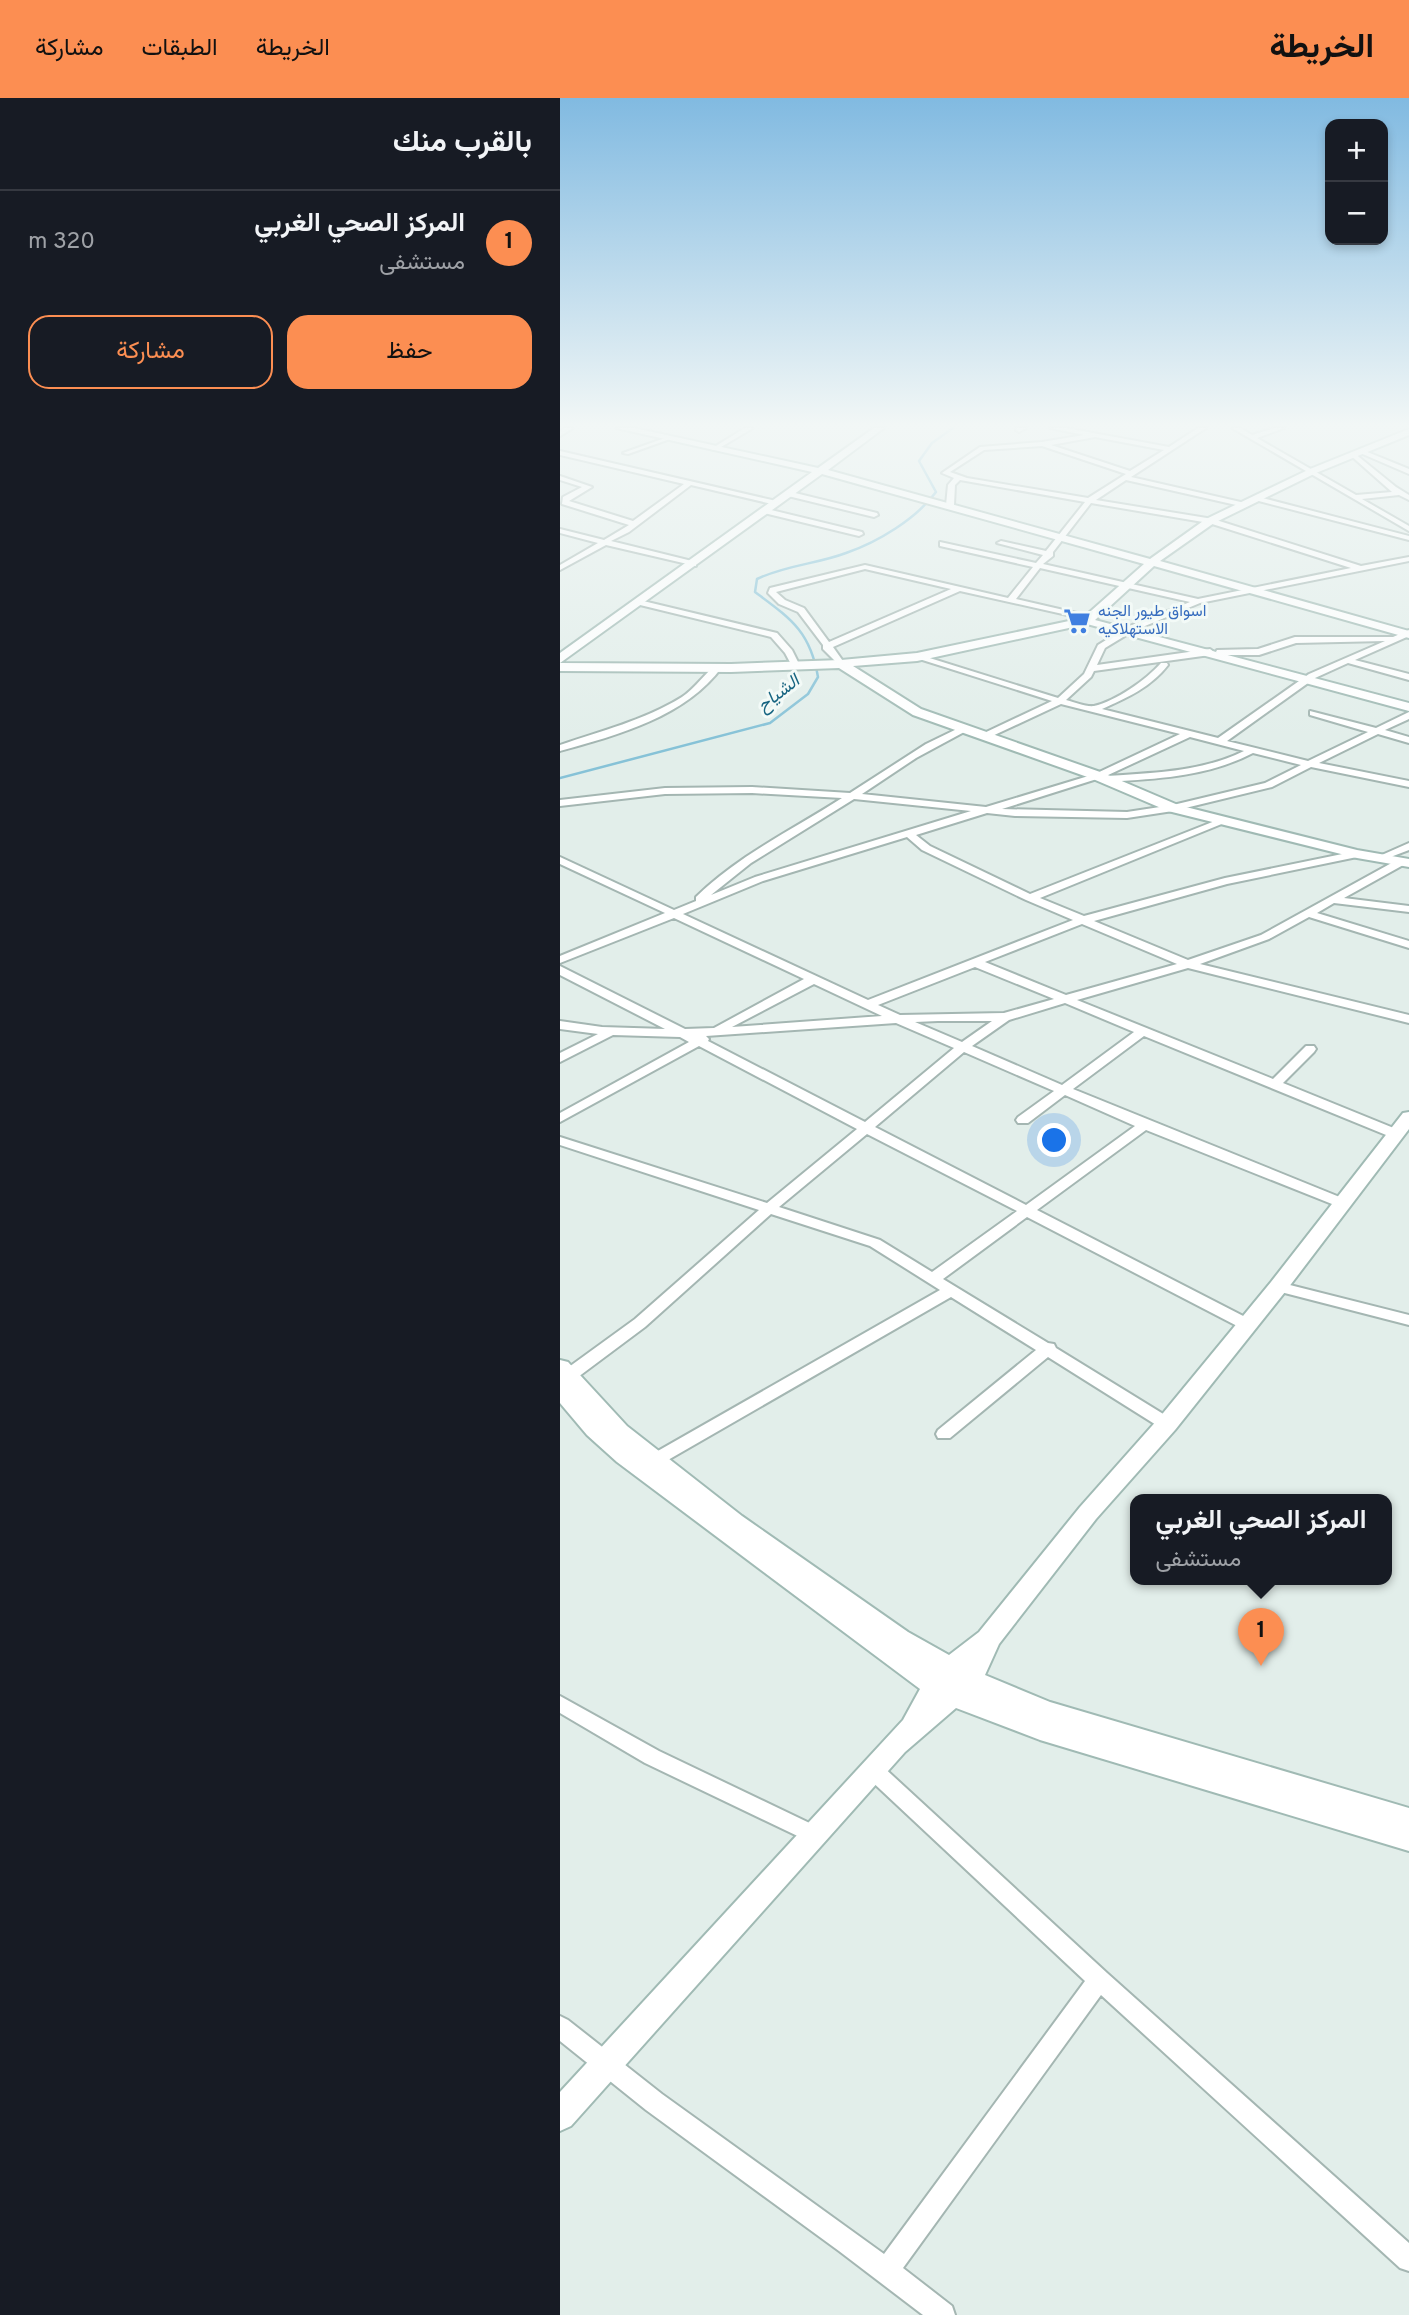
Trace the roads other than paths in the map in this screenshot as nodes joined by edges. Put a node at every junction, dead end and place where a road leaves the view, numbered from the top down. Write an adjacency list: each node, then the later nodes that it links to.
1 (562, 531): 13 (street)
2 (622, 531): 13 (street)
3 (734, 531): 19 (main road)
4 (851, 531): 10 (street)
5 (1049, 531): 11 (main road)
6 (1065, 531): 11 (street)
7 (1195, 531): 18 (main road)
8 (1243, 531): 22 (street)
9 (1384, 531): 12 (street)
10 (859, 534)
11 (1062, 535): 16 (street); 18 (main road)
12 (1409, 538)
13 (604, 542): 19 (street); 21 (street)
14 (1001, 543): 16 (street)
15 (943, 544): 20 (street)
16 (1050, 554): 20 (street)
17 (1407, 561): 22 (street)
18 (1152, 562): 23 (main road); 25 (main road)
19 (689, 564): 28 (main road); 33 (main road)
20 (1040, 566): 23 (street); 26 (street)
21 (560, 568)
22 (1361, 569): 25 (street)
23 (1125, 585): 27 (street); 29 (main road)
24 (958, 589): 26 (street); 32 (street); 32 (street)
25 (1250, 590): 27 (street); 31 (main road)
26 (1010, 601): 29 (street)
27 (1198, 601): 30 (street)
28 (639, 602): 36 (main road); 40 (street)
29 (1086, 620): 30 (main road); 35 (main road)
30 (1128, 630): 34 (main road); 41 (street)
31 (1405, 635): 34 (street); 37 (street)
32 (826, 648): 38 (street)
33 (560, 651)
34 (1215, 652): 41 (street); 44 (main road)
35 (916, 657): 38 (main road); 46 (street)
36 (560, 659)
37 (1345, 660): 44 (street); 45 (street)
38 (836, 664): 40 (main road); 51 (main road)
39 (1164, 665): 48 (street)
40 (799, 666): 43 (main road)
41 (1094, 668): 46 (street)
42 (560, 669): 43 (main road)
43 (721, 669): 57 (street)
44 (1310, 677): 47 (main road); 56 (street)
45 (1409, 677)
46 (1060, 701): 48 (street); 54 (street)
47 (1409, 705)
48 (1094, 709): 53 (street)
49 (1313, 713): 52 (street)
50 (1409, 715): 52 (street)
51 (962, 729): 54 (main road); 62 (street)
52 (1376, 730): 55 (street); 59 (street)
53 (1188, 734): 56 (street); 60 (street)
54 (985, 737): 60 (main road)
55 (1409, 740)
56 (1219, 742): 58 (street)
57 (560, 748)
58 (1252, 750): 59 (street); 60 (street)
59 (1308, 764): 61 (street); 64 (street)
60 (1102, 778): 64 (main road); 65 (street)
61 (1409, 785)
62 (852, 796): 63 (street); 65 (street); 75 (street)
63 (560, 803)
64 (1173, 808): 65 (street); 66 (main road)
65 (989, 810): 67 (street)
66 (1224, 821): 69 (main road); 73 (street)
67 (910, 835): 73 (street); 75 (street)
68 (1409, 846): 70 (street)
69 (1357, 854): 70 (main road); 79 (street)
70 (1380, 858): 72 (main road)
71 (560, 860): 77 (street)
72 (1405, 862): 74 (street)
73 (1030, 898): 79 (street)
74 (1334, 900): 76 (street); 78 (street)
75 (697, 902): 77 (street)
76 (1409, 909)
77 (674, 913): 81 (street); 85 (street)
78 (1310, 914): 80 (street); 83 (street)
79 (1080, 921): 82 (street); 83 (street)
80 (1409, 945)
81 (560, 960)
82 (974, 962): 86 (street); 87 (street)
83 (1188, 964): 86 (street); 90 (street)
84 (560, 970): 94 (street)
85 (813, 980): 87 (street); 92 (street)
86 (1063, 999): 88 (street); 93 (street)
87 (867, 1005): 89 (street)
88 (1004, 1017): 89 (street); 97 (street)
89 (898, 1019): 92 (street); 97 (street)
90 (1409, 1019)
91 (560, 1026): 95 (street)
92 (716, 1031): 94 (street); 96 (street)
93 (1143, 1031): 100 (street); 101 (street)
94 (683, 1033): 95 (street); 96 (street)
95 (607, 1034): 99 (street)
96 (698, 1042): 102 (street); 106 (street)
97 (963, 1047): 101 (street); 106 (street)
98 (1310, 1049): 100 (street)
99 (560, 1058)
100 (1274, 1086): 105 (street)
101 (1065, 1090): 103 (street); 104 (street)
102 (560, 1118)
103 (1023, 1120)
104 (1145, 1125): 108 (street); 110 (street)
105 (1402, 1125): 108 (main road)
106 (867, 1128): 109 (street); 110 (street)
107 (560, 1141): 109 (street)
108 (1342, 1203): 112 (main road)
109 (771, 1207): 111 (street); 117 (street)
110 (1026, 1212): 111 (street); 115 (street)
111 (934, 1278): 113 (street)
112 (1278, 1287): 114 (street); 115 (main road)
113 (951, 1290): 116 (street); 120 (street)
114 (1409, 1321)
115 (1246, 1324): 118 (main road)
116 (1049, 1348): 118 (street); 119 (street)
117 (563, 1377): 120 (main road)
118 (1167, 1424): 121 (main road)
119 (944, 1434)
120 (662, 1472): 121 (main road)
121 (953, 1683): 123 (main road); 124 (main road); 126 (main road)
122 (560, 1704): 125 (street)
123 (873, 1770): 125 (main road); 127 (street)
124 (1409, 1820)
125 (815, 1835): 129 (main road)
126 (1409, 1839)
127 (1098, 1980): 131 (street); 132 (street)
128 (560, 2027): 129 (street)
129 (607, 2066): 130 (main road); 132 (street)
130 (560, 2115)
131 (1409, 2259)
132 (887, 2270): 133 (street)
133 (943, 2315)

